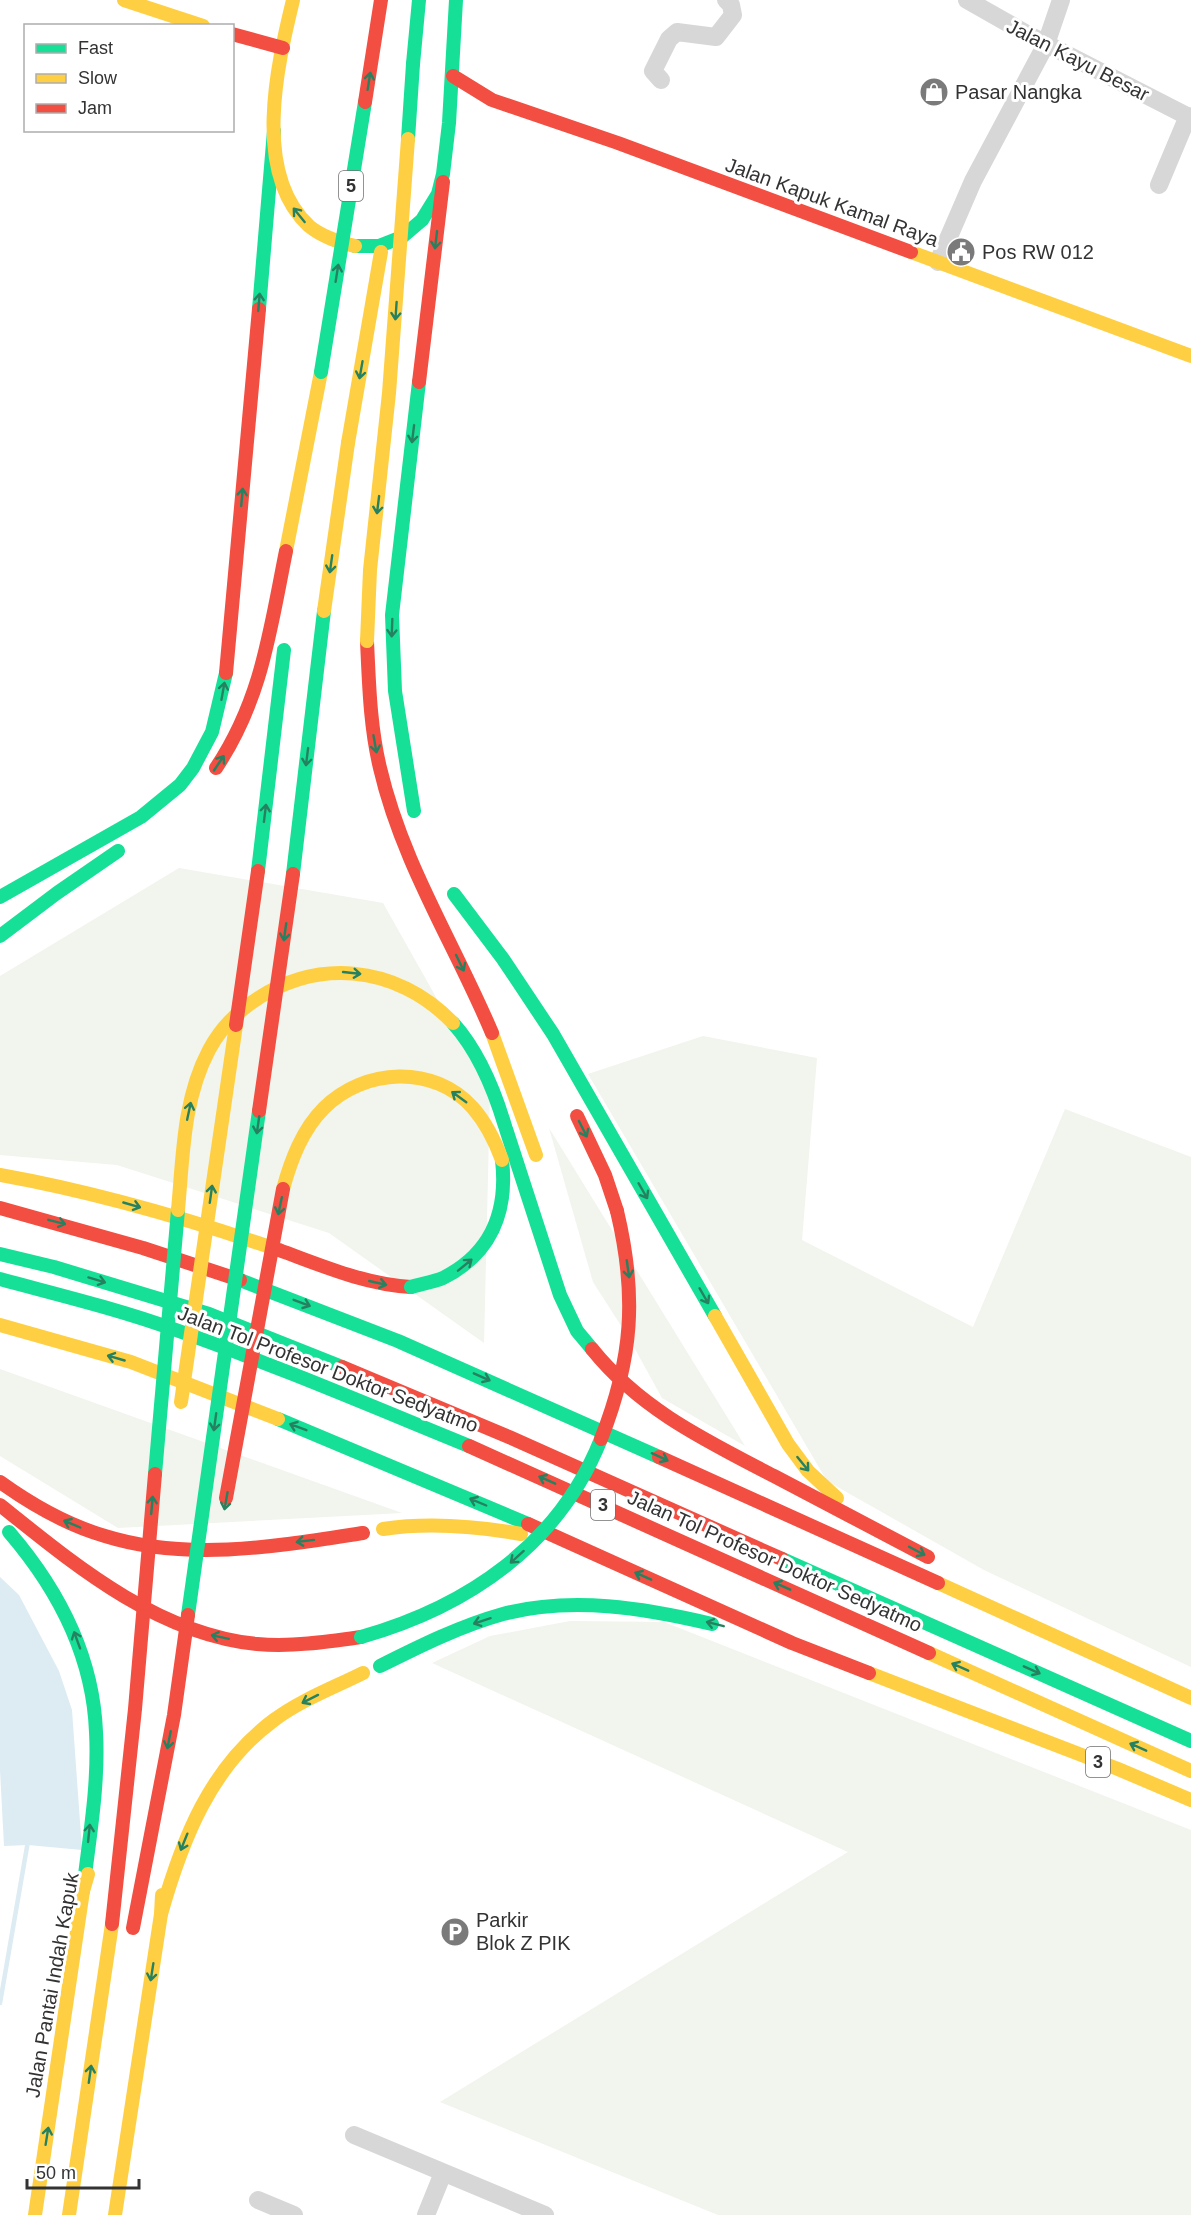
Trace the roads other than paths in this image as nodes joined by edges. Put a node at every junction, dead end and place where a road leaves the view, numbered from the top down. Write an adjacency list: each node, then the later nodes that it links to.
1 (124, 0): 9 (main road)
2 (293, 0): 12 (main road)
3 (381, 0): 26 (main road, 5, one-way to 3, bridge)
4 (419, 0): 13 (main road)
5 (456, 0): 14 (main road)
6 (726, 0): 15 (street)
7 (967, 0): 11 (street, Jalan Kayu Besar)
8 (1061, 0): 11 (street)
9 (197, 24)
10 (234, 35): 12 (main road)
11 (1046, 44): 18 (street, Jalan Kayu Besar); 24 (street)
12 (283, 48): 19 (main road)
13 (413, 64): 22 (main road, bridge); 29 (main road, one-way to 29, bridge)
14 (453, 76): 16 (main road, Jalan Kapuk Kamal Raya); 17 (main road)
15 (661, 80)
16 (492, 99): 17 (main road, Jalan Kapuk Kamal Raya); 24 (main road, Jalan Kapuk Kamal Raya)
17 (461, 105): 20 (main road)
18 (1189, 117): 21 (street)
19 (274, 130): 20 (main road, one-way to 19); 33 (main road, one-way to 19)
20 (443, 182): 29 (main road, one-way to 29)
21 (1159, 184)
22 (390, 202)
23 (386, 225): 66 (main road, one-way to 66, bridge)
24 (938, 262): 25 (main road, Jalan Kapuk Kamal Raya)
25 (1191, 357)
26 (307, 452): 27 (main road); 30 (main road, one-way to 26)
27 (289, 605)
28 (285, 639): 46 (main road, one-way to 28, bridge)
29 (369, 665): 38 (main road, one-way to 38)
30 (208, 778)
31 (162, 817): 34 (main road)
32 (133, 841): 35 (main road)
33 (0, 897)
34 (0, 912)
35 (0, 936)
36 (502, 983): 52 (main road, one-way to 52)
37 (569, 1101): 49 (main road, one-way to 49, bridge)
38 (539, 1165)
39 (0, 1175): 50 (main road, one-way to 50, bridge)
40 (0, 1208): 64 (main road, one-way to 64)
41 (0, 1254): 67 (main road, Jalan Tol Profesor Doktor Sedyatmo / 3, one-way to 67)
42 (0, 1279): 68 (main road, Jalan Tol Profesor Doktor Sedyatmo / 3, one-way to 42)
43 (0, 1325): 56 (main road, 3, one-way to 43)
44 (600, 1338): 45 (main road)
45 (626, 1385): 52 (main road); 65 (main road, one-way to 45, bridge)
46 (179, 1414)
47 (0, 1482): 55 (main road, one-way to 47)
48 (167, 1497): 65 (main road, bridge)
49 (0, 1506)
50 (224, 1509)
51 (0, 1523): 70 (main road, one-way to 51)
52 (865, 1523): 57 (main road, one-way to 57)
53 (383, 1529): 56 (main road)
54 (220, 1532): 58 (main road)
55 (363, 1533)
56 (570, 1543): 61 (main road, 3, one-way to 56)
57 (939, 1563)
58 (214, 1566)
59 (1002, 1597): 64 (main road)
60 (202, 1616): 66 (main road, bridge)
61 (792, 1643): 62 (main road, one-way to 62); 69 (main road, 3)
62 (380, 1666)
63 (363, 1673): 71 (main road, one-way to 71)
64 (1191, 1698)
65 (135, 1709): 77 (main road, one-way to 65, bridge)
66 (174, 1715): 72 (main road, one-way to 72, bridge)
67 (1191, 1741)
68 (1191, 1771)
69 (1191, 1800)
70 (83, 1891): 71 (main road, Jalan Pantai Indah Kapuk); 76 (main road, Jalan Pantai Indah Kapuk, one-way to 70)
71 (161, 1914): 78 (main road, Jalan Pantai Indah Kapuk, one-way to 78)
72 (132, 1933)
73 (354, 2135): 74 (street)
74 (443, 2173): 80 (street); 81 (street)
75 (258, 2200): 79 (street)
76 (35, 2215)
77 (69, 2215)
78 (115, 2215)
79 (294, 2215)
80 (426, 2215)
81 (545, 2215)

